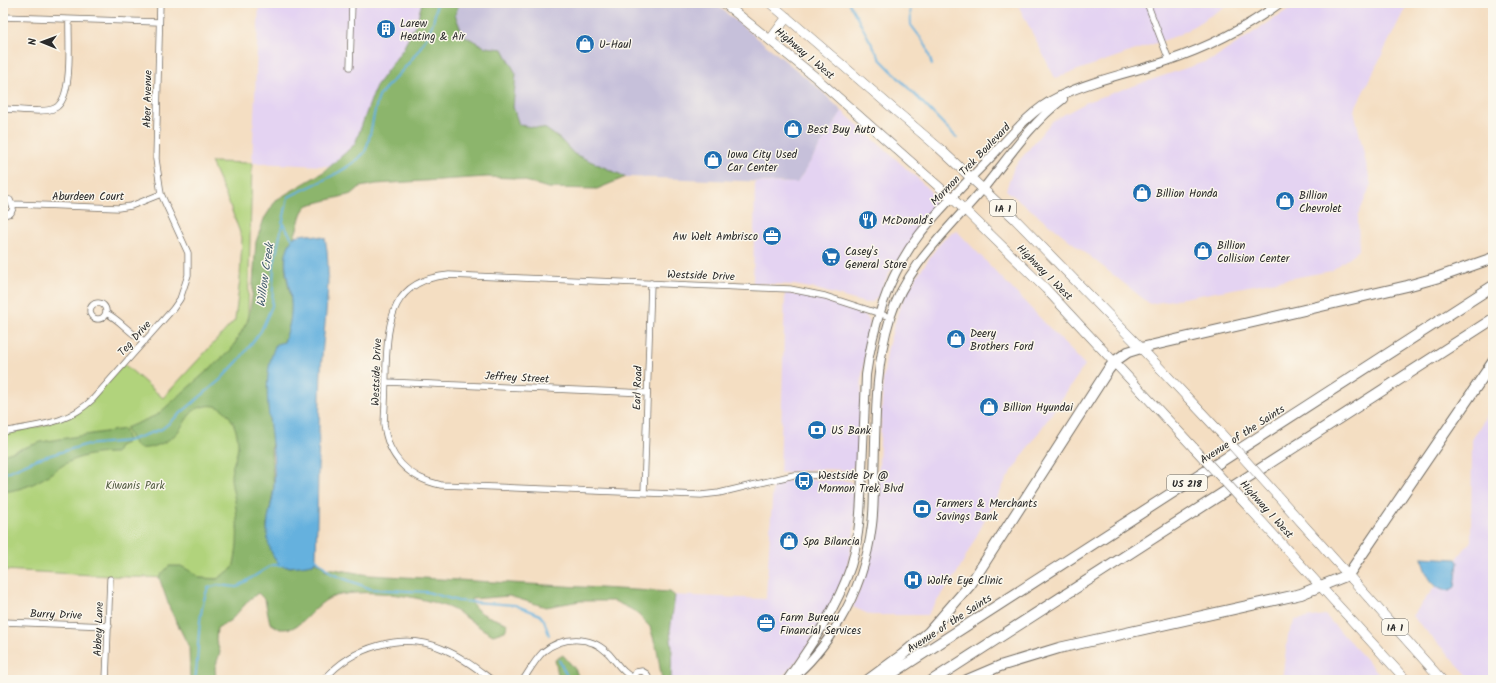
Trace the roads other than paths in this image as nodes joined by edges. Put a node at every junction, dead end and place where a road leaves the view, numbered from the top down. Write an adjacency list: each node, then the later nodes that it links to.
1 (160, 3): 10 (street, Aber Avenue)
2 (352, 3): 13 (street)
3 (724, 3): 11 (main road, Highway 1 West / IA 1)
4 (770, 3): 8 (main road, Highway 1 West / IA 1)
5 (1147, 3): 12 (street)
6 (1280, 3): 12 (main road, Mormon Trek Boulevard)
7 (3, 17): 9 (street)
8 (787, 17): 11 (main road); 16 (main road, Highway 1 West / IA 1)
9 (69, 20): 10 (street); 15 (street)
10 (159, 22): 18 (street, Aber Avenue)
11 (770, 40): 20 (main road, Highway 1 West / IA 1)
12 (1169, 60): 14 (main road, Mormon Trek Boulevard)
13 (350, 67)
14 (1075, 90): 16 (main road, Mormon Trek Boulevard); 17 (main road, Mormon Trek Boulevard)
15 (3, 109)
16 (970, 179): 17 (main road, Highway 1 West / IA 1); 20 (main road, Mormon Trek Boulevard)
17 (982, 190): 22 (main road, Mormon Trek Boulevard); 32 (main road, Highway 1 West / IA 1)
18 (161, 194): 21 (street, Aburdeen Court); 31 (street, Teg Drive)
19 (3, 198): 21 (street, Aburdeen Court)
20 (953, 198): 22 (main road, Highway 1 West / IA 1); 28 (main road, Mormon Trek Boulevard)
21 (13, 204): 23 (street)
22 (964, 209): 29 (main road, Mormon Trek Boulevard); 33 (main road, Highway 1 West / IA 1)
23 (3, 215)
24 (1493, 258): 32 (highway)
25 (651, 283): 28 (street, Westside Drive); 35 (street, Westside Drive); 36 (street, Earl Road)
26 (1493, 286): 54 (highway, Avenue of the Saints / US 218)
27 (106, 312): 31 (street)
28 (879, 313): 29 (street, Westside Drive); 38 (main road, Mormon Trek Boulevard)
29 (890, 317): 39 (main road, Mormon Trek Boulevard)
30 (1493, 319): 55 (highway, US 218)
31 (146, 340): 37 (street, Teg Drive)
32 (1141, 348): 33 (highway); 41 (main road, Highway 1 West / IA 1, bridge)
33 (1115, 361): 43 (main road, Highway 1 West / IA 1, bridge); 53 (highway)
34 (1493, 362): 41 (highway)
35 (386, 382): 36 (street, Jeffrey Street); 40 (street, Westside Drive)
36 (647, 393): 40 (street, Earl Road)
37 (3, 432)
38 (862, 476): 39 (street, Westside Drive); 40 (street, Westside Drive); 52 (main road, Mormon Trek Boulevard)
39 (874, 476): 52 (main road, Mormon Trek Boulevard)
40 (644, 493)
41 (1348, 574): 43 (highway); 58 (main road, IA 1)
42 (110, 579): 45 (street, Abbey Lane)
43 (1321, 587): 56 (highway); 57 (main road, IA 1)
44 (3, 622): 45 (street, Burry Drive)
45 (108, 626): 47 (street, Abbey Lane)
46 (632, 678): 50 (street); 51 (street)
47 (106, 680)
48 (324, 680): 49 (street)
49 (492, 680)
50 (523, 680)
51 (649, 680)
52 (788, 680)
53 (868, 680)
54 (882, 680)
55 (933, 680)
56 (967, 680)
57 (1406, 680)
58 (1442, 680)

